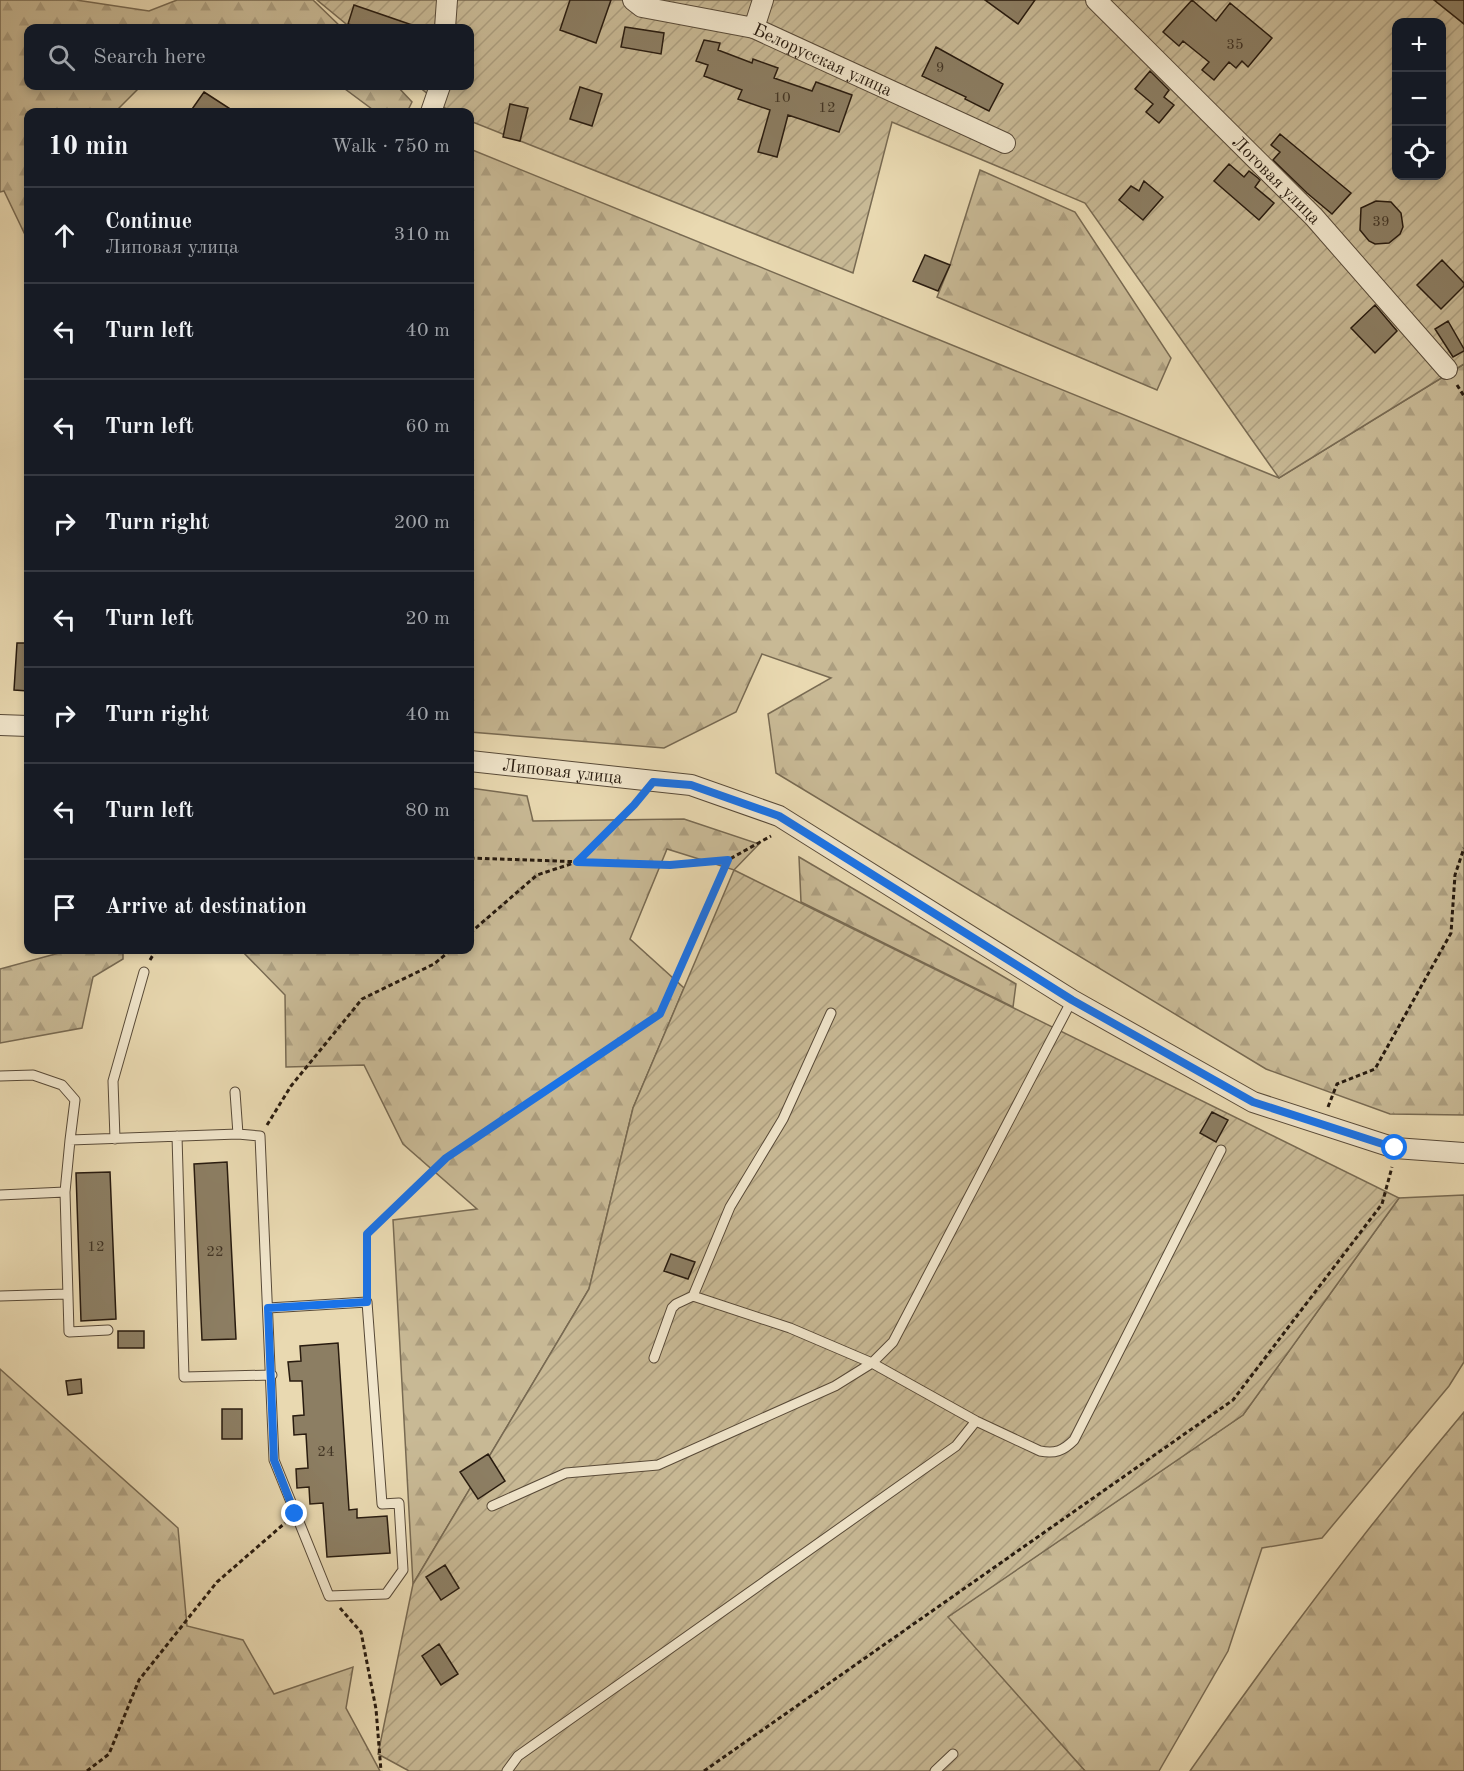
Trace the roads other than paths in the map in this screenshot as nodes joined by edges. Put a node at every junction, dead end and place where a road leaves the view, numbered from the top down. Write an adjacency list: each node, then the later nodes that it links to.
1 (447, 0): 5 (street)
2 (633, 0): 6 (street, Белорусская улица)
3 (763, 0): 6 (street)
4 (1096, 0): 10 (street, Логовая улица)
5 (445, 24)
6 (754, 28): 9 (street, Белорусская улица)
7 (439, 90): 8 (street)
8 (432, 108)
9 (1005, 143)
10 (1447, 369)
11 (0, 725): 12 (street)
12 (24, 726)
13 (474, 761): 15 (street, Липовая улица)
14 (144, 972): 21 (lane)
15 (1072, 1000): 24 (street, Липовая улица); 33 (lane)
16 (831, 1014): 29 (lane)
17 (0, 1076): 22 (lane)
18 (235, 1092): 19 (lane)
19 (238, 1134): 20 (lane); 30 (lane)
20 (177, 1136): 21 (lane); 34 (lane)
21 (115, 1138): 22 (lane)
22 (70, 1140): 25 (lane)
23 (1221, 1150): 35 (lane)
24 (1464, 1153)
25 (65, 1192): 26 (lane); 27 (lane)
26 (0, 1195)
27 (68, 1294): 28 (lane); 31 (lane)
28 (0, 1296)
29 (693, 1296): 32 (lane); 33 (lane)
30 (268, 1308): 34 (lane); 34 (lane)
31 (108, 1330)
32 (654, 1358)
33 (872, 1363): 35 (lane); 36 (lane)
34 (272, 1376)
35 (976, 1421): 38 (lane)
36 (492, 1506)
37 (953, 1754): 39 (lane)
38 (507, 1771)
39 (935, 1771)

